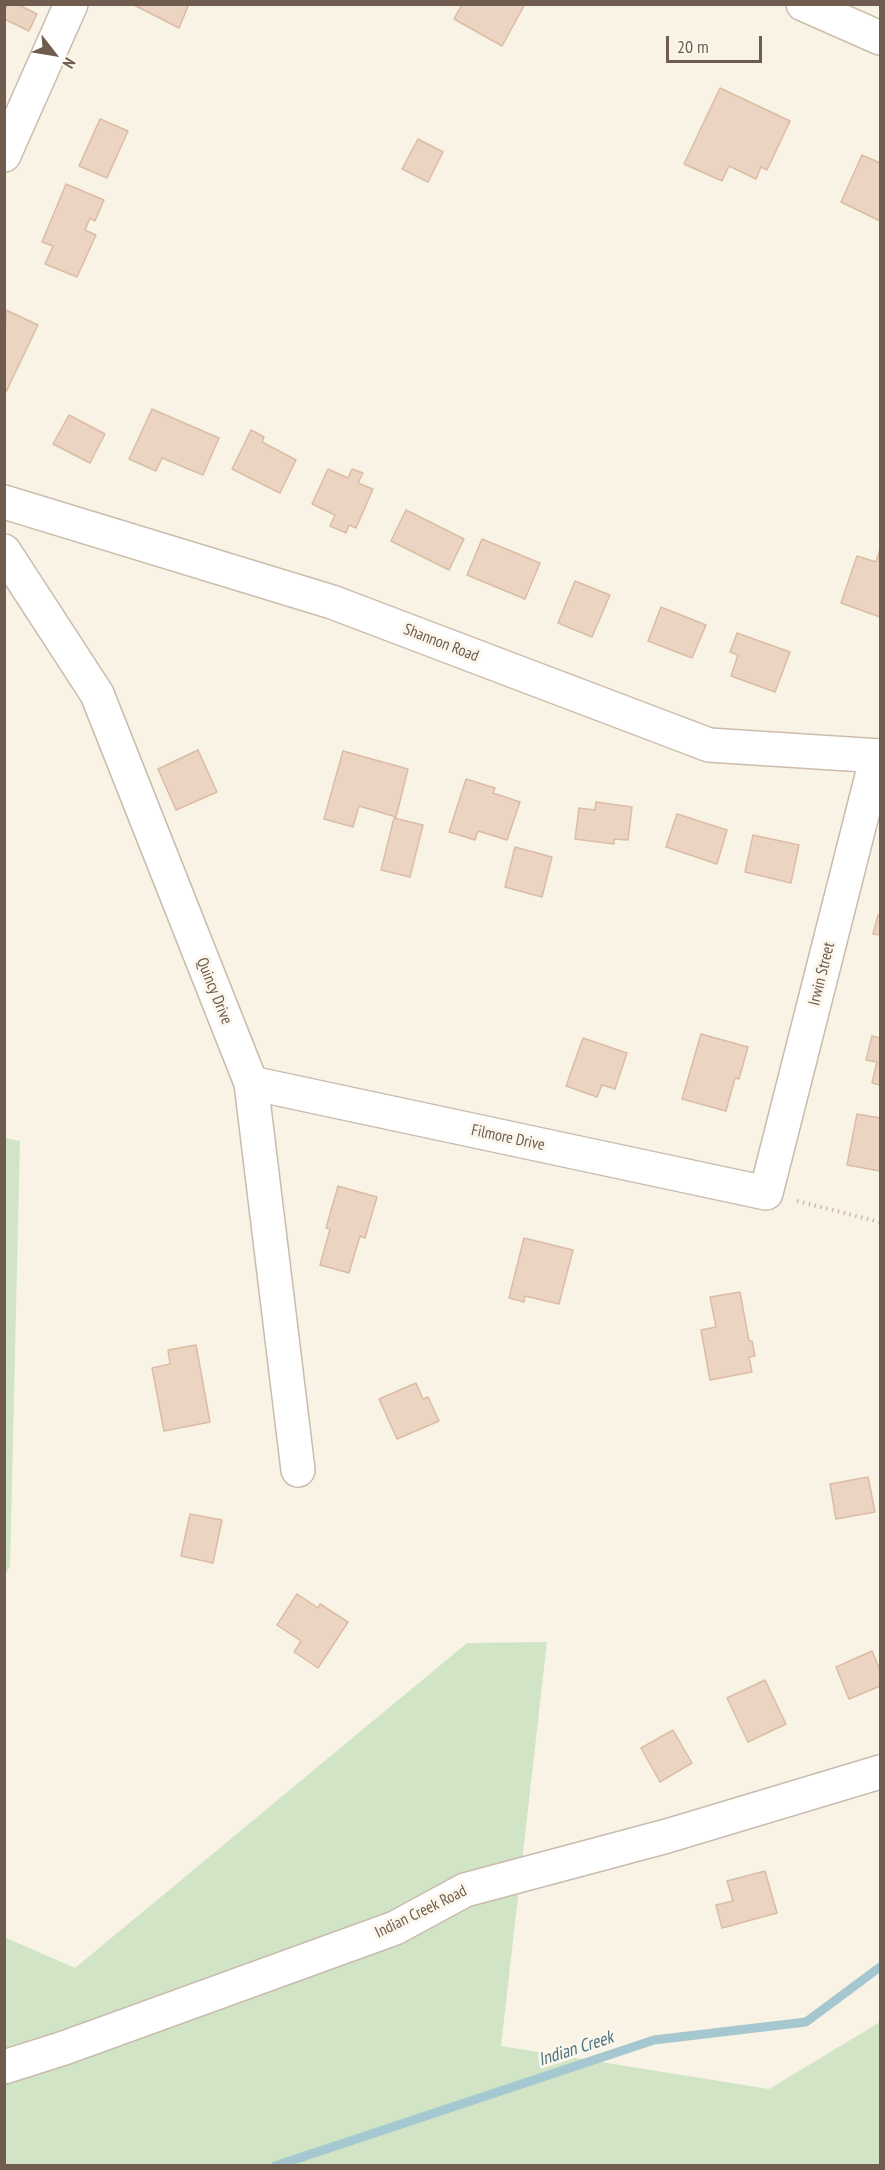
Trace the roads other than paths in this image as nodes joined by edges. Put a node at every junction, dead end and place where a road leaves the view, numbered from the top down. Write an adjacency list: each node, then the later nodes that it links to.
1 (71, 4): 4 (street)
2 (803, 4): 3 (street)
3 (880, 38)
4 (4, 155)
5 (4, 502): 7 (street, Shannon Road)
6 (4, 551): 8 (street, Quincy Drive)
7 (879, 756): 9 (street, Irwin Street)
8 (251, 1083): 9 (street, Filmore Drive); 10 (street, Quincy Drive)
9 (766, 1193)
10 (298, 1470)
11 (880, 1772): 12 (street, Indian Creek Road)
12 (4, 2067)

